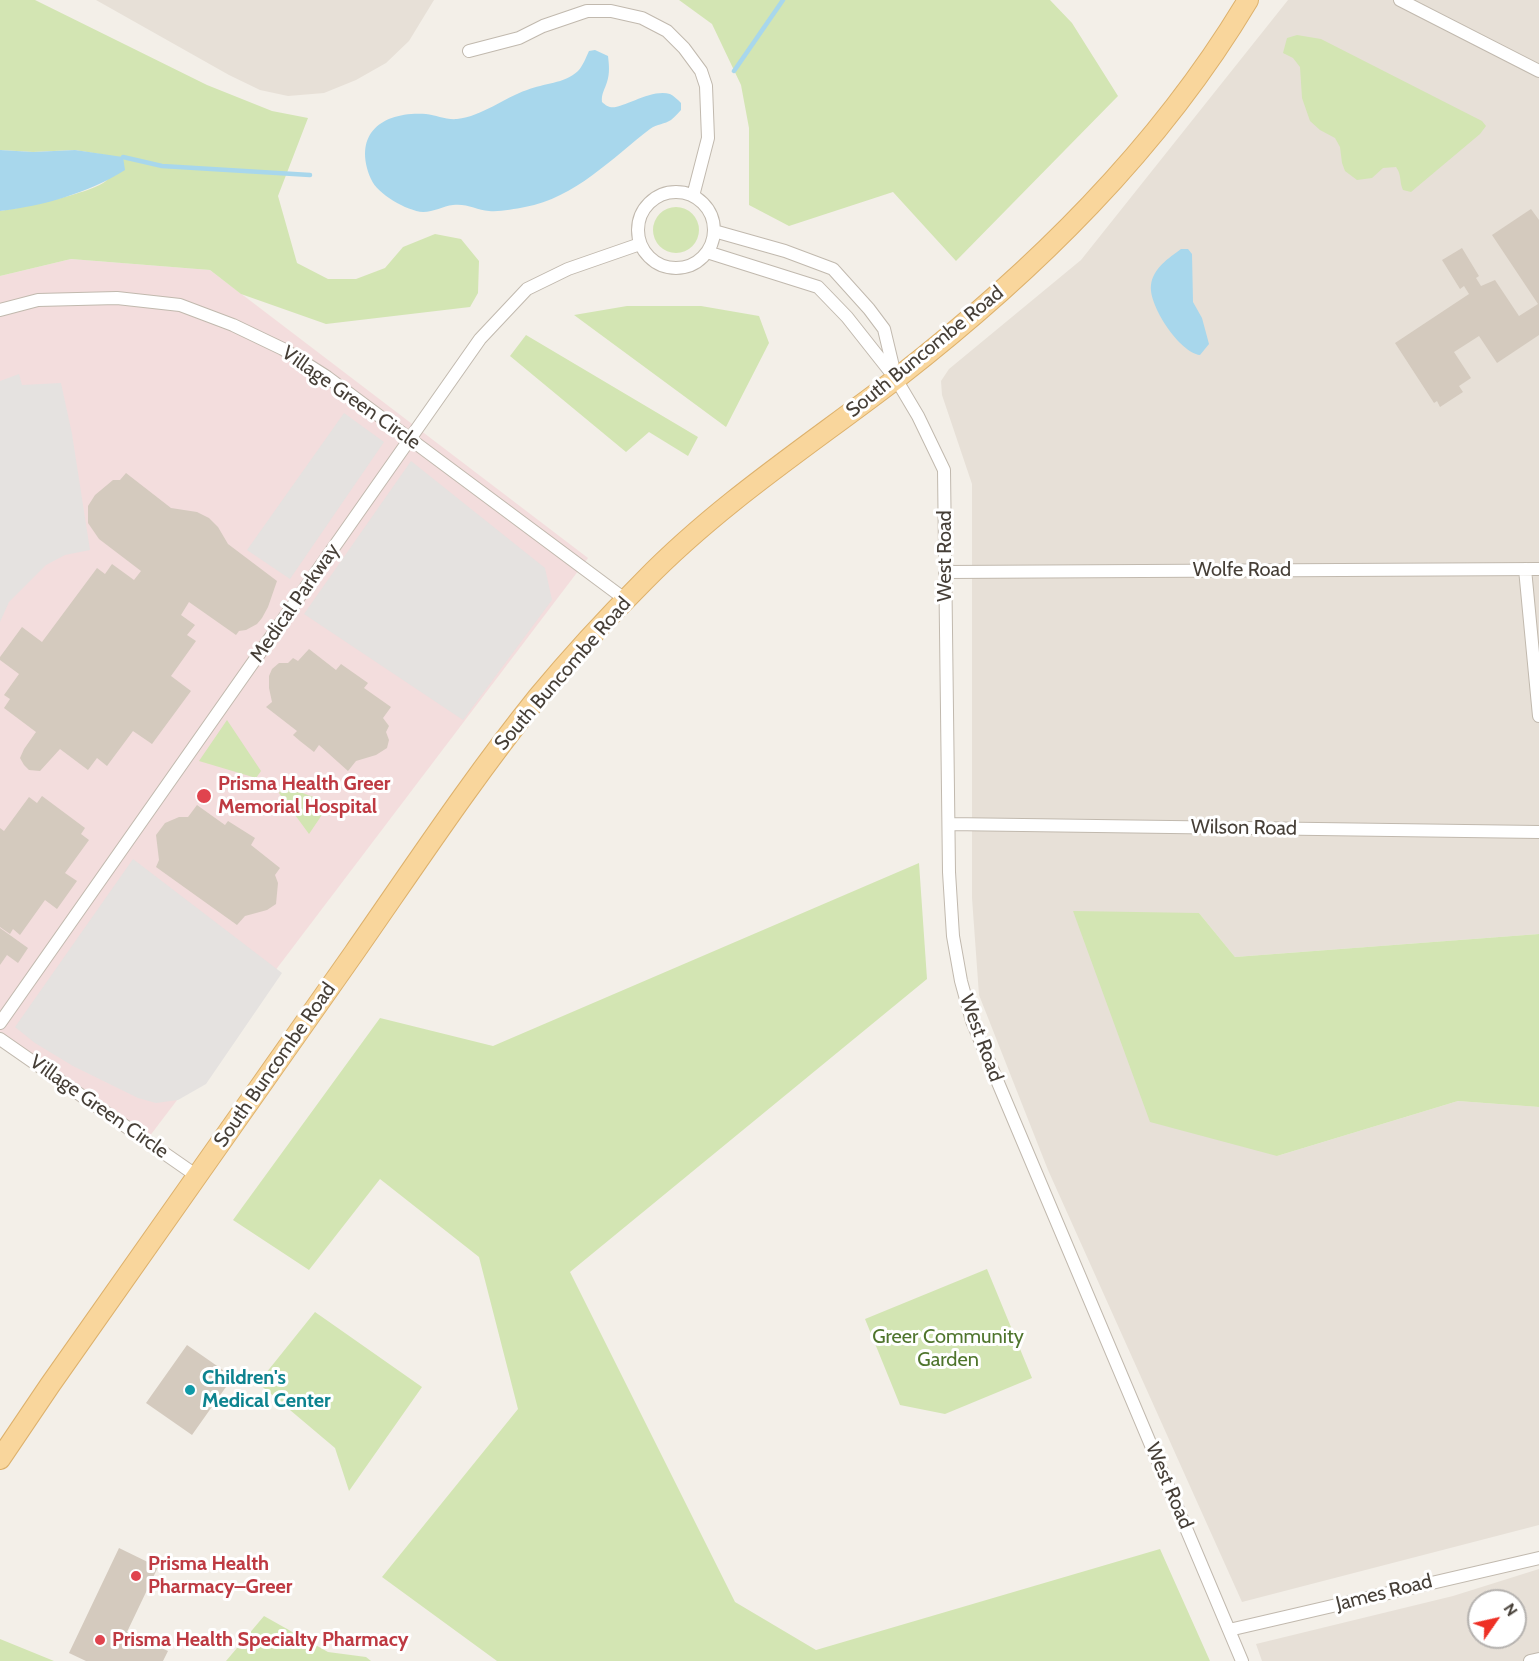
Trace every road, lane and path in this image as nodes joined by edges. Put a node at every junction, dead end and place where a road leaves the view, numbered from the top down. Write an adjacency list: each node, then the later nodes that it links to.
1 (1248, 0): 10 (main road, South Buncombe Road)
2 (1400, 0): 4 (street)
3 (469, 51): 5 (street)
4 (1539, 71)
5 (693, 196): 6 (street); 7 (street)
6 (714, 231): 8 (street); 10 (street)
7 (640, 244): 8 (street); 11 (street, Medical Parkway)
8 (707, 252): 10 (street)
9 (0, 310): 11 (street, Village Green Circle)
10 (896, 379): 14 (street, West Road); 15 (main road, South Buncombe Road)
11 (410, 439): 15 (street, Village Green Circle); 19 (street, Medical Parkway)
12 (1525, 569): 13 (street, Wolfe Road); 14 (street, Wolfe Road); 16 (street)
13 (1539, 569)
14 (945, 572): 17 (street, West Road)
15 (626, 600): 21 (main road, South Buncombe Road)
16 (1539, 716)
17 (949, 824): 18 (street, Wilson Road); 24 (street, West Road)
18 (1539, 832)
19 (0, 1023)
20 (0, 1039): 21 (street, Village Green Circle)
21 (197, 1176): 22 (main road, South Buncombe Road)
22 (0, 1459)
23 (1539, 1558): 24 (street, James Road)
24 (1229, 1630): 26 (street, West Road)
25 (1539, 1659): 27 (street)
26 (1242, 1661)
27 (1530, 1661)

